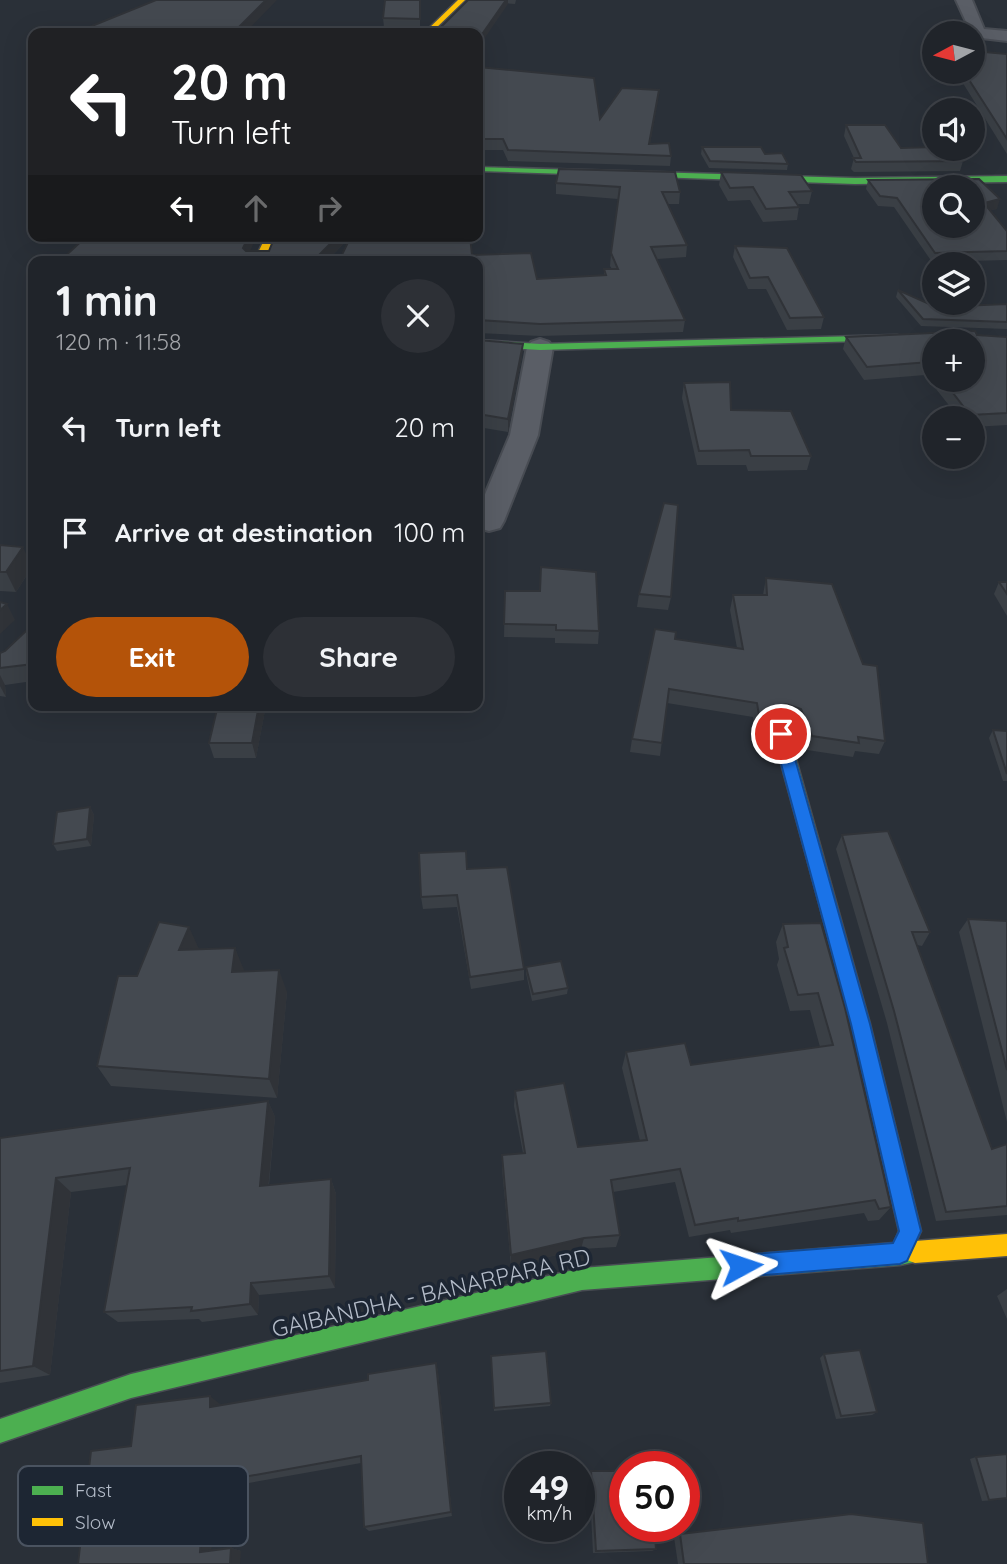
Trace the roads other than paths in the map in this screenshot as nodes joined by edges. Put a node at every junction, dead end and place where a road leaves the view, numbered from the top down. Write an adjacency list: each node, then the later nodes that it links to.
1 (462, 0): 3 (street)
2 (964, 0): 4 (street)
3 (432, 28)
4 (1007, 36)
5 (483, 169): 6 (street)
6 (1007, 179)
7 (914, 337): 9 (street)
8 (483, 343): 9 (street)
9 (540, 347): 10 (street)
10 (488, 521)
11 (781, 734): 13 (street)
12 (1007, 1245): 13 (street, GAIBANDHA - BANARPARA RD)
13 (900, 1254): 14 (street, GAIBANDHA - BANARPARA RD)
14 (0, 1431)

